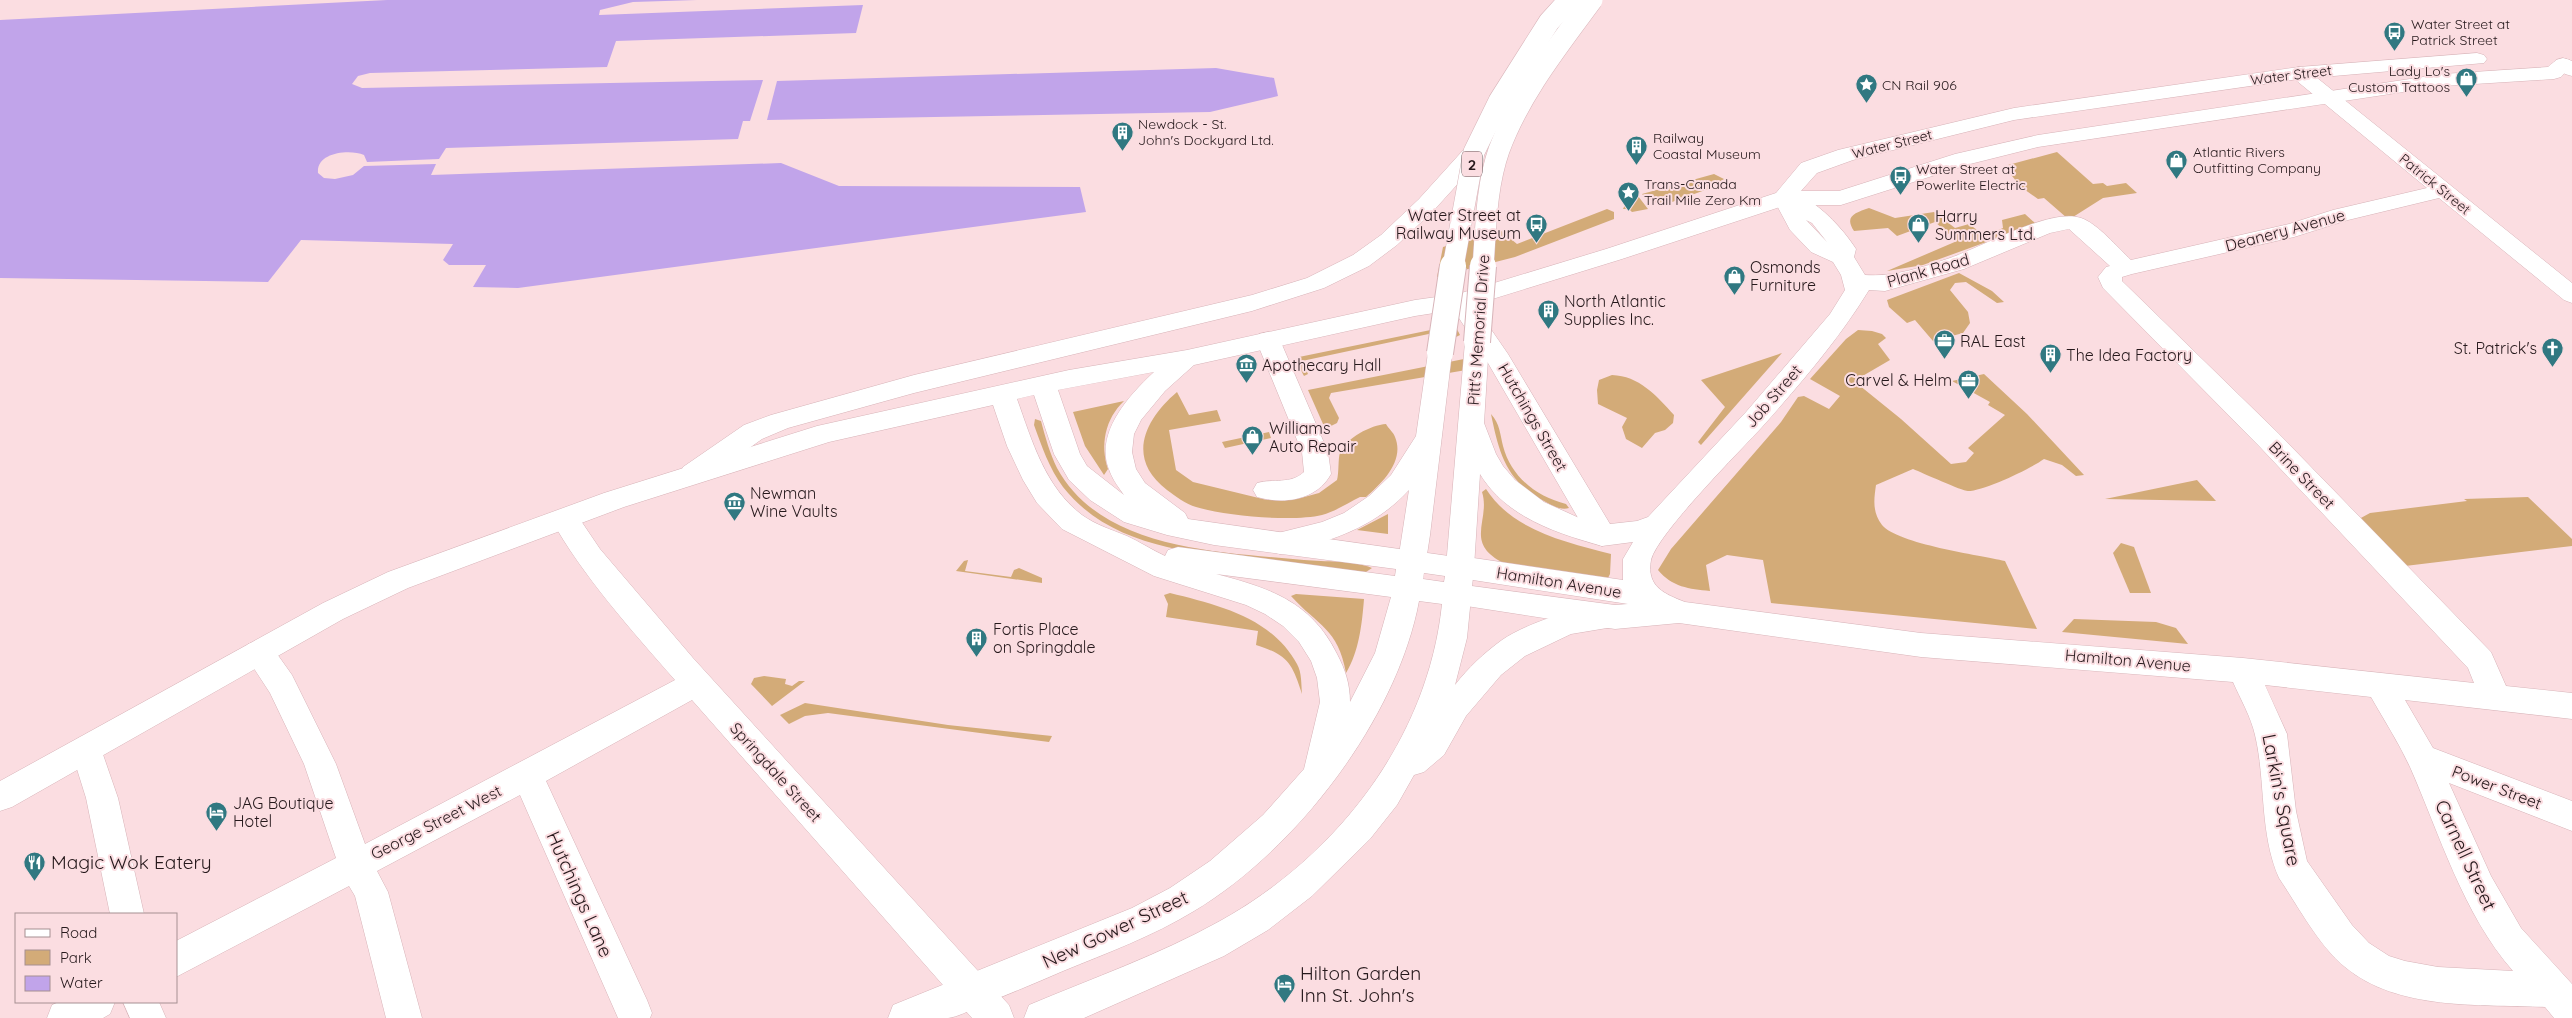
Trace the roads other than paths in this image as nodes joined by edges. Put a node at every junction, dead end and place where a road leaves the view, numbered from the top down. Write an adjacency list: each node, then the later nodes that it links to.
1 (1569, 0): 8 (main road, Pitt's Memorial Drive / 2, bridge)
2 (1592, 0): 19 (main road, Pitt's Memorial Drive / 2, bridge)
3 (2526, 56): 5 (main road, Water Street)
4 (2499, 57): 6 (main road, Water Street)
5 (2569, 66): 7 (main road, Water Street)
6 (2299, 74): 7 (main road, Patrick Street); 10 (main road, Water Street)
7 (2328, 98): 9 (main road, Patrick Street); 10 (main road, Water Street)
8 (1474, 152): 20 (main road, Pitt's Memorial Drive / 2, bridge); 21 (main road)
9 (2443, 191): 11 (main road, Deanery Avenue); 13 (main road, Patrick Street)
10 (1784, 198): 12 (main road); 14 (main road)
11 (2126, 268): 12 (main road, Plank Road); 38 (main road, Brine Street)
12 (1856, 282): 24 (main road, Job Street)
13 (2572, 295)
14 (1460, 301): 15 (main road); 26 (main road, Hutchings Street)
15 (1268, 340): 16 (main road); 22 (main road)
16 (1186, 358): 17 (main road); 25 (main road)
17 (1042, 385): 18 (main road); 25 (main road)
18 (1002, 394): 21 (main road); 28 (main road)
19 (1471, 416): 26 (main road, Job Street); 30 (main road, Pitt's Memorial Drive / 2)
20 (1428, 428): 27 (main road); 29 (main road, Pitt's Memorial Drive / 2)
21 (693, 474): 23 (main road)
22 (1267, 490)
23 (565, 519): 34 (main road); 36 (main road, Springdale Street)
24 (1658, 524): 26 (main road, Job Street); 31 (main road, Job Street)
25 (1191, 530): 27 (main road)
26 (1602, 535)
27 (1280, 543): 29 (main road)
28 (1127, 548): 29 (main road); 44 (main road)
29 (1410, 574): 30 (main road); 44 (main road, New Gower Street)
30 (1459, 581): 31 (main road, Hamilton Avenue); 33 (main road, Hamilton Avenue); 42 (main road)
31 (1652, 601): 32 (main road, Hamilton Avenue)
32 (1684, 613): 33 (main road, Hamilton Avenue); 35 (main road, Hamilton Avenue)
33 (1615, 617): 42 (main road)
34 (259, 653): 40 (main road); 47 (main road)
35 (2243, 670): 37 (main road, Hamilton Avenue); 51 (main road, Larkin's Square)
36 (696, 683): 43 (main road, George Street West); 50 (main road, Springdale Street)
37 (2380, 685): 38 (main road, Hamilton Avenue); 41 (main road, Carnell Street)
38 (2496, 697): 39 (main road, Hamilton Avenue)
39 (2572, 706)
40 (88, 750): 45 (main road); 48 (main road)
41 (2422, 758): 46 (main road, Power Street); 51 (main road, Carnell Street)
42 (1399, 774): 60 (main road)
43 (526, 775): 47 (main road, George Street West); 54 (main road, Hutchings Lane)
44 (1318, 777): 50 (main road, New Gower Street)
45 (0, 798)
46 (2572, 816)
47 (355, 864): 49 (main road, George Street West); 57 (main road)
48 (127, 913)
49 (178, 959)
50 (972, 992): 58 (main road, New Gower Street); 59 (main road, Springdale Street)
51 (2561, 1000)
52 (95, 1003): 55 (main road)
53 (141, 1003): 56 (main road)
54 (634, 1013)
55 (66, 1018)
56 (148, 1018)
57 (404, 1018)
58 (906, 1018)
59 (996, 1018)
60 (1042, 1018)

